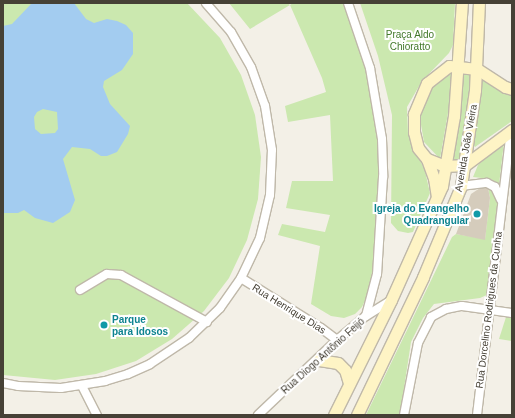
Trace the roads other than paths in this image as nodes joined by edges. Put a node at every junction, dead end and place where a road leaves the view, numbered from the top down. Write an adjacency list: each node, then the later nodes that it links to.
1 (206, 3): 15 (street)
2 (348, 3): 20 (street)
3 (462, 3): 5 (main road, Avenida João Vieira)
4 (479, 3): 6 (main road, Avenida João Vieira)
5 (459, 66): 6 (main road); 9 (main road); 11 (main road, Avenida João Vieira)
6 (477, 69): 7 (main road); 10 (main road, Avenida João Vieira)
7 (512, 89)
8 (512, 131): 10 (main road); 14 (street, Rua Dorcelino Rodrigues da Cunha)
9 (427, 159): 11 (main road, Avenida João Vieira); 13 (main road)
10 (465, 165): 11 (main road); 12 (main road, Avenida João Vieira)
11 (446, 166): 13 (main road, Avenida João Vieira)
12 (461, 186): 14 (street); 30 (main road, Avenida João Vieira)
13 (437, 198): 17 (main road, Avenida João Vieira)
14 (502, 204): 18 (street, Rua Dorcelino Rodrigues da Cunha)
15 (241, 278): 21 (street); 22 (street, Rua Henrique Dias)
16 (80, 290): 21 (street)
17 (391, 300): 20 (street, Rua Diogo Antônio Feijó); 25 (main road, Avenida João Vieira)
18 (489, 310): 19 (street); 31 (street); 32 (street, Rua Dorcelino Rodrigues da Cunha)
19 (512, 313)
20 (366, 316): 22 (street, Rua Diogo Antônio Feijó)
21 (207, 322): 26 (street)
22 (337, 340): 23 (street, Rua Diogo Antônio Feijó)
23 (319, 360): 25 (main road); 28 (street, Rua Diogo Antônio Feijó)
24 (3, 383): 26 (street)
25 (349, 383): 29 (main road, Avenida João Vieira)
26 (82, 386): 27 (street)
27 (97, 415)
28 (258, 415)
29 (334, 415)
30 (357, 415)
31 (404, 415)
32 (477, 415)

